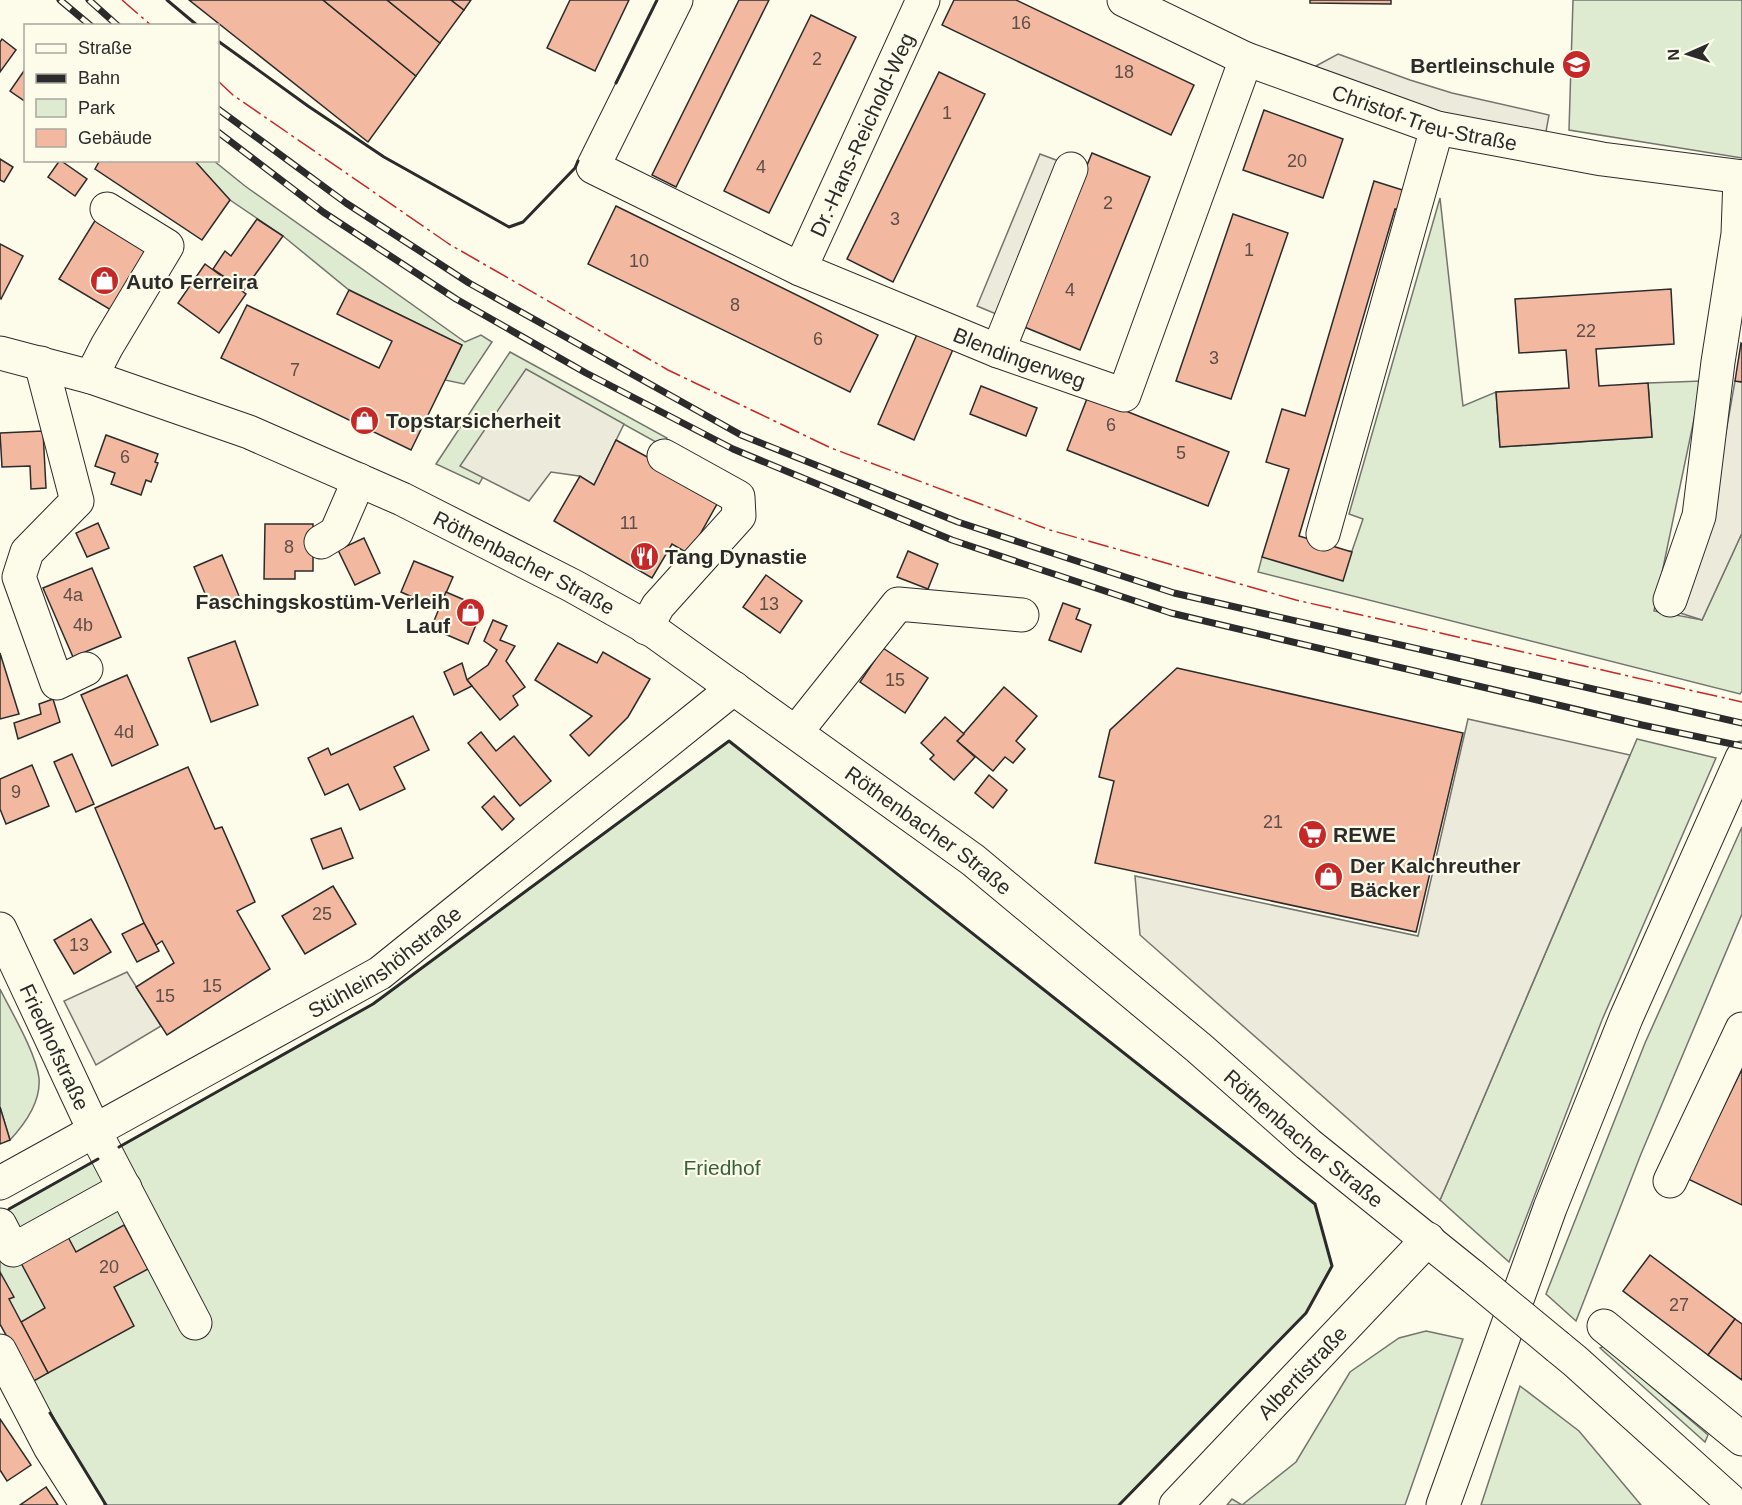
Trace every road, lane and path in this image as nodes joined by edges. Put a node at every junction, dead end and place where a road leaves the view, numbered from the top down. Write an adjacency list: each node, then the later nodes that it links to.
1 (676, 0): 9 (main road, Blendingerweg)
2 (923, 0): 9 (main road, Dr.-Hans-Reichold-Weg)
3 (1124, 0): 4 (main road, Christof-Treu-Straße)
4 (1246, 59): 5 (main road, Christof-Treu-Straße); 10 (main road, Blendingerweg)
5 (1437, 128): 7 (main road, Christof-Treu-Straße); 16 (main road)
6 (1071, 169): 10 (main road)
7 (1741, 177): 18 (main road)
8 (108, 209): 13 (main road)
9 (800, 268): 10 (main road, Blendingerweg)
10 (998, 351)
11 (0, 353): 12 (main road, Röthenbacher Straße)
12 (41, 363): 13 (main road, Röthenbacher Straße); 21 (main road)
13 (91, 377): 15 (main road, Röthenbacher Straße)
14 (664, 456): 20 (main road)
15 (359, 480): 17 (main road); 20 (main road, Röthenbacher Straße)
16 (1323, 534)
17 (321, 542)
18 (1670, 600)
19 (1022, 615): 23 (main road)
20 (646, 628): 22 (main road, Röthenbacher Straße)
21 (86, 669)
22 (734, 688): 23 (main road, Röthenbacher Straße); 27 (main road, Stühleinshöhstraße)
23 (796, 732): 32 (main road, Röthenbacher Straße)
24 (1742, 758): 39 (main road)
25 (0, 930): 27 (main road, Friedhofstraße)
26 (1742, 1029): 28 (main road)
27 (95, 1132): 29 (main road, Stühleinshöhstraße); 30 (main road, Friedhofstraße)
28 (1671, 1181)
29 (0, 1183)
30 (125, 1188): 31 (main road); 33 (main road, Friedhofstraße)
31 (0, 1225)
32 (1428, 1239): 38 (main road, Albertistraße); 40 (main road, Röthenbacher Straße, bridge)
33 (195, 1323)
34 (1604, 1326): 36 (main road)
35 (0, 1351): 37 (main road)
36 (1742, 1439)
37 (87, 1505)
38 (1176, 1505)
39 (1443, 1505)
40 (1735, 1505)

